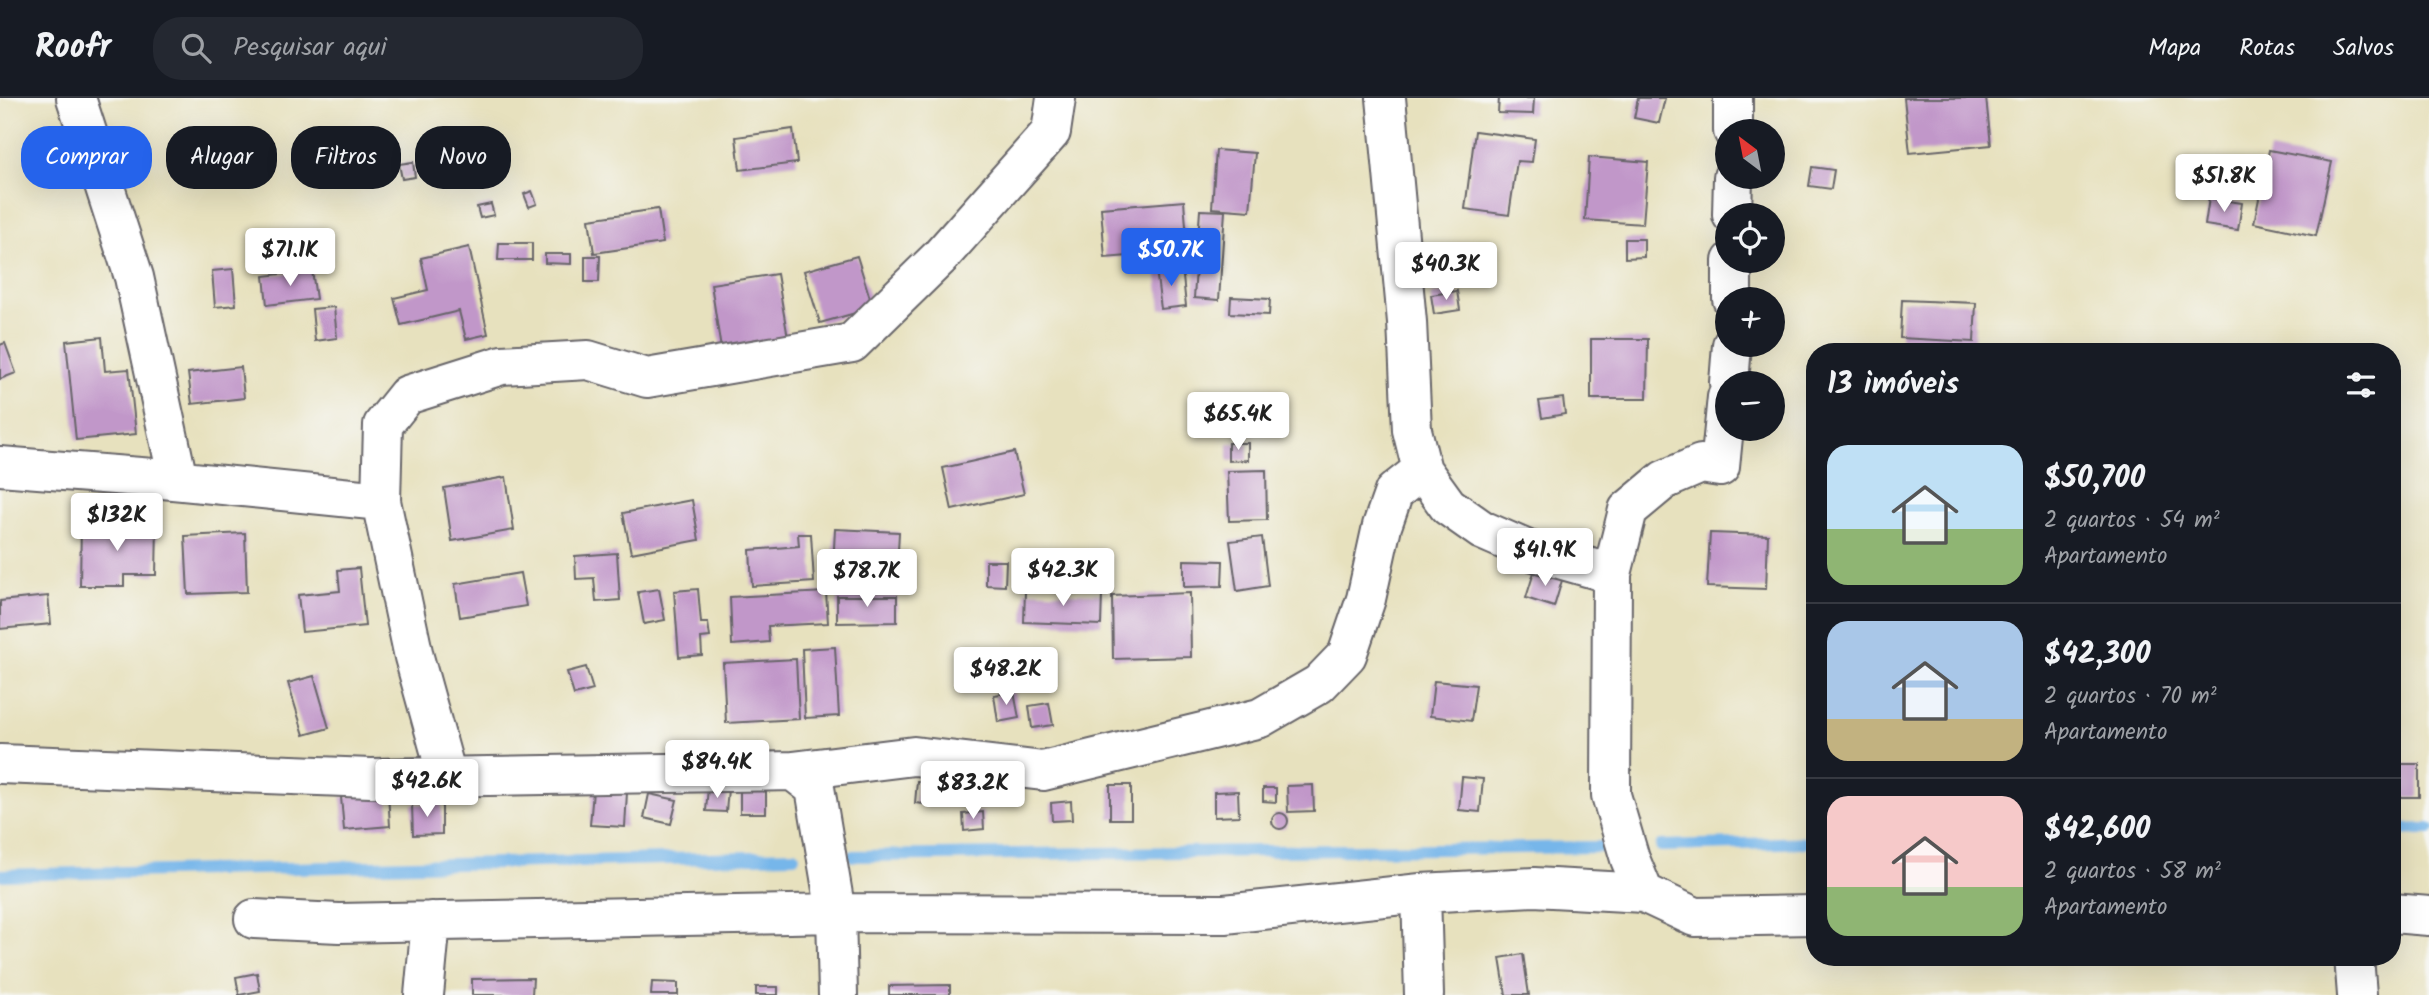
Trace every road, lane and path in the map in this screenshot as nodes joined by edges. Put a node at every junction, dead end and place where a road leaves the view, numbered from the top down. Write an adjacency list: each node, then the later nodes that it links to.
1 (76, 98): 9 (street)
2 (1056, 98): 10 (street)
3 (1386, 98): 8 (street)
4 (1733, 98): 5 (street)
5 (1733, 119)
6 (1723, 441): 11 (street)
7 (0, 466): 9 (street)
8 (1422, 470): 11 (street); 13 (street)
9 (178, 480): 10 (street)
10 (381, 501): 14 (street)
11 (1612, 574): 16 (street)
12 (0, 764): 14 (street)
13 (793, 771): 14 (street); 17 (street)
14 (447, 776)
15 (1421, 893): 16 (street); 17 (street); 26 (street)
16 (1644, 893): 19 (street)
17 (836, 913): 22 (street); 25 (street)
18 (2401, 914): 20 (street)
19 (1806, 915)
20 (2429, 916)
21 (254, 919): 22 (street)
22 (431, 920): 24 (street)
23 (2355, 966): 27 (street)
24 (424, 995)
25 (838, 995)
26 (1424, 995)
27 (2357, 995)

